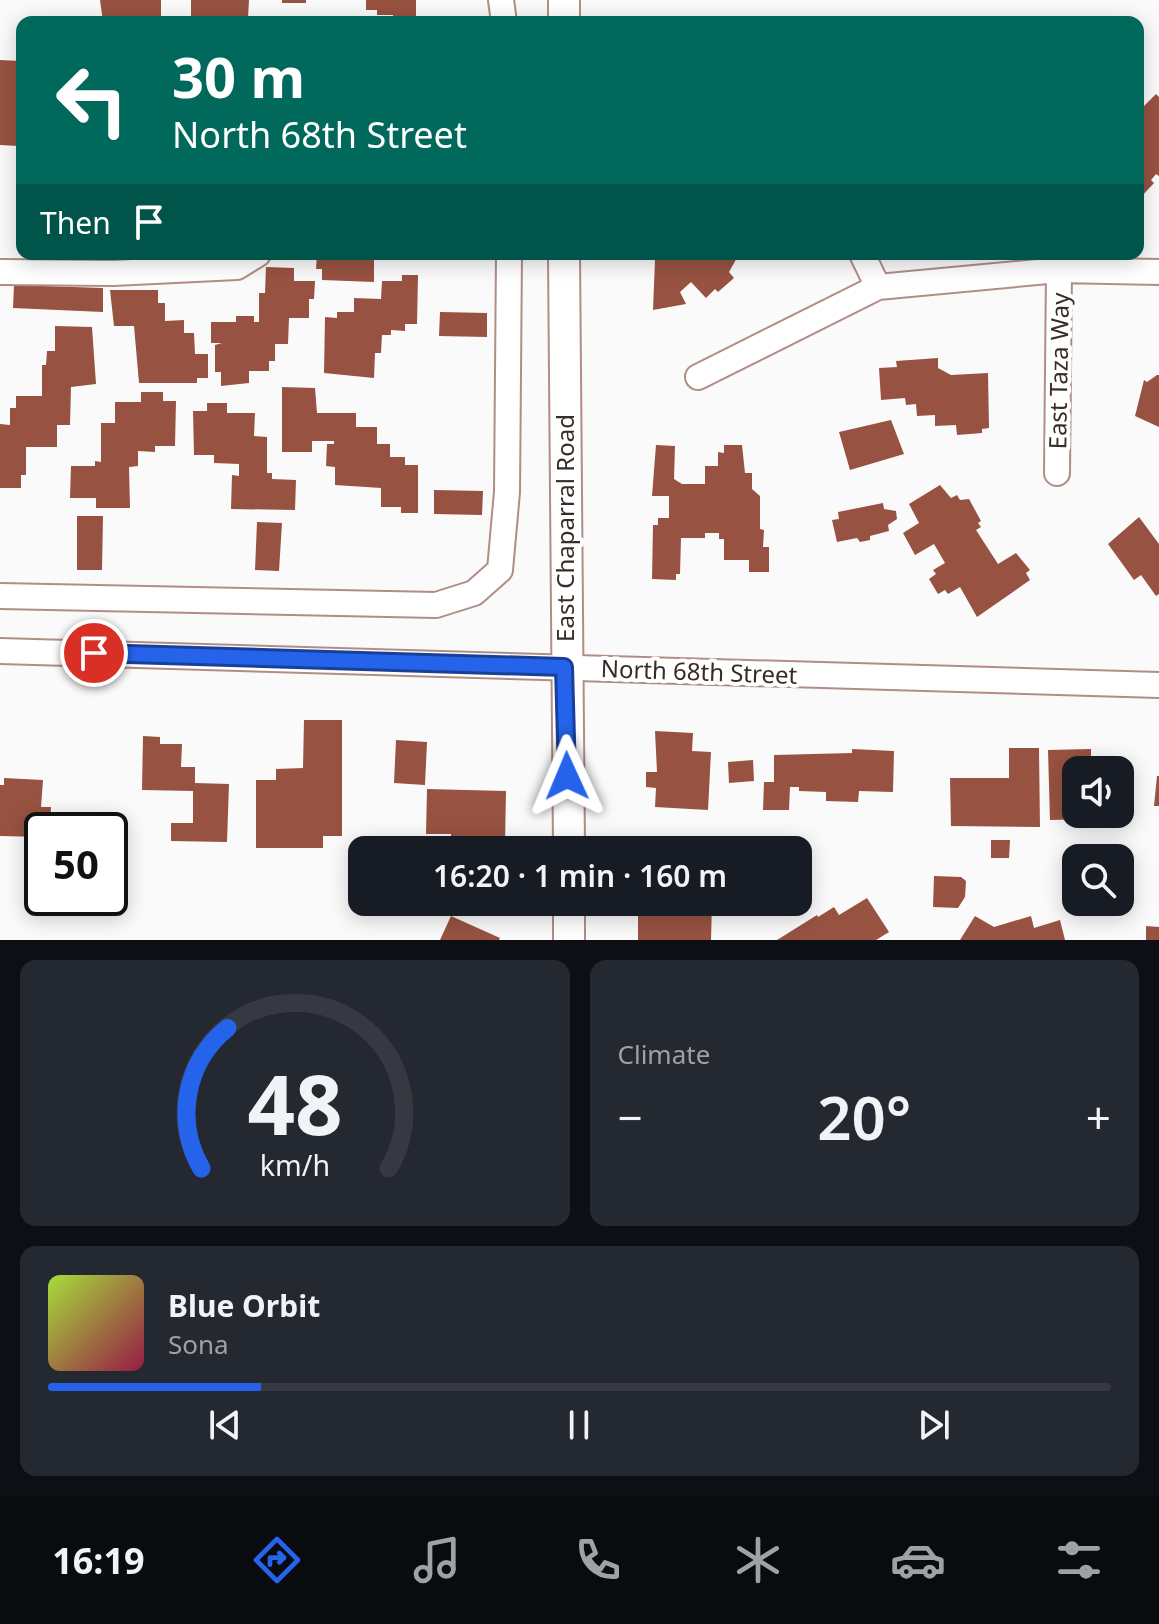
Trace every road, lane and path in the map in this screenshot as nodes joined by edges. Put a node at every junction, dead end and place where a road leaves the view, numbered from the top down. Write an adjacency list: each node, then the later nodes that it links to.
1 (248, 260): 6 (street)
2 (509, 260): 11 (street)
3 (564, 260): 13 (main road, East Chaparral Road)
4 (865, 260): 8 (street)
5 (1059, 270): 7 (street); 8 (street); 10 (street, East Taza Way)
6 (0, 272)
7 (1159, 272)
8 (878, 287): 9 (street)
9 (698, 377)
10 (1057, 473)
11 (0, 596)
12 (0, 651): 13 (street, North 68th Street)
13 (564, 667): 14 (street, North 68th Street); 15 (main road, East Chaparral Road)
14 (1159, 685)
15 (569, 836)
16 (569, 916): 17 (main road)
17 (569, 940)

